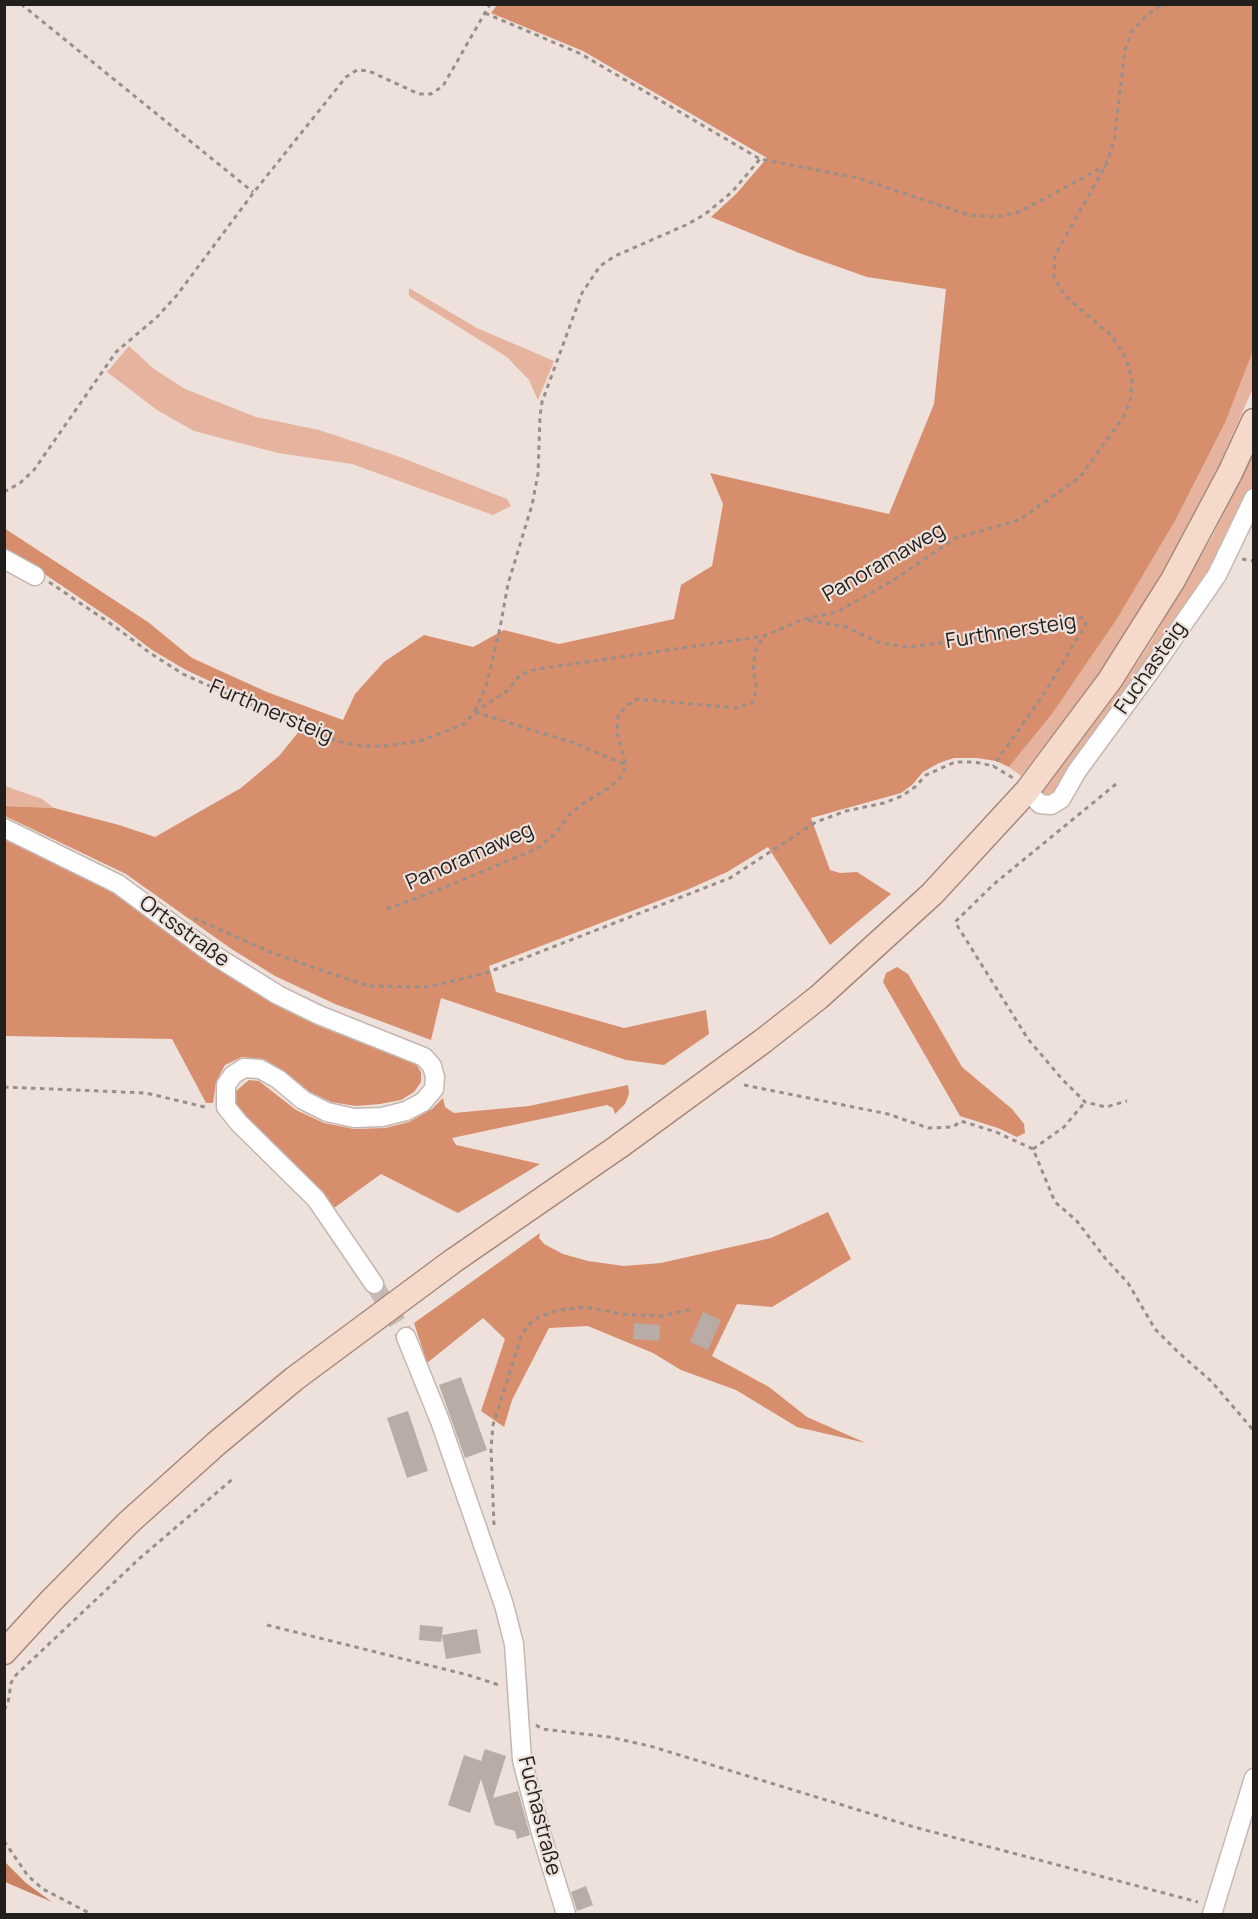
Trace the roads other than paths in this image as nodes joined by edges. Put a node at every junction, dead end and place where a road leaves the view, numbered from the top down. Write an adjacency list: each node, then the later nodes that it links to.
1 (1254, 421): 5 (main road)
2 (1254, 498): 5 (street, Fuchasteig)
3 (4, 559): 4 (street)
4 (35, 576)
5 (1027, 791): 9 (main road)
6 (4, 828): 7 (street, Ortsstraße)
7 (374, 1284)
8 (406, 1337): 12 (street, Fuchastraße)
9 (4, 1652)
10 (1254, 1778): 11 (street)
11 (1213, 1910)
12 (566, 1914)

